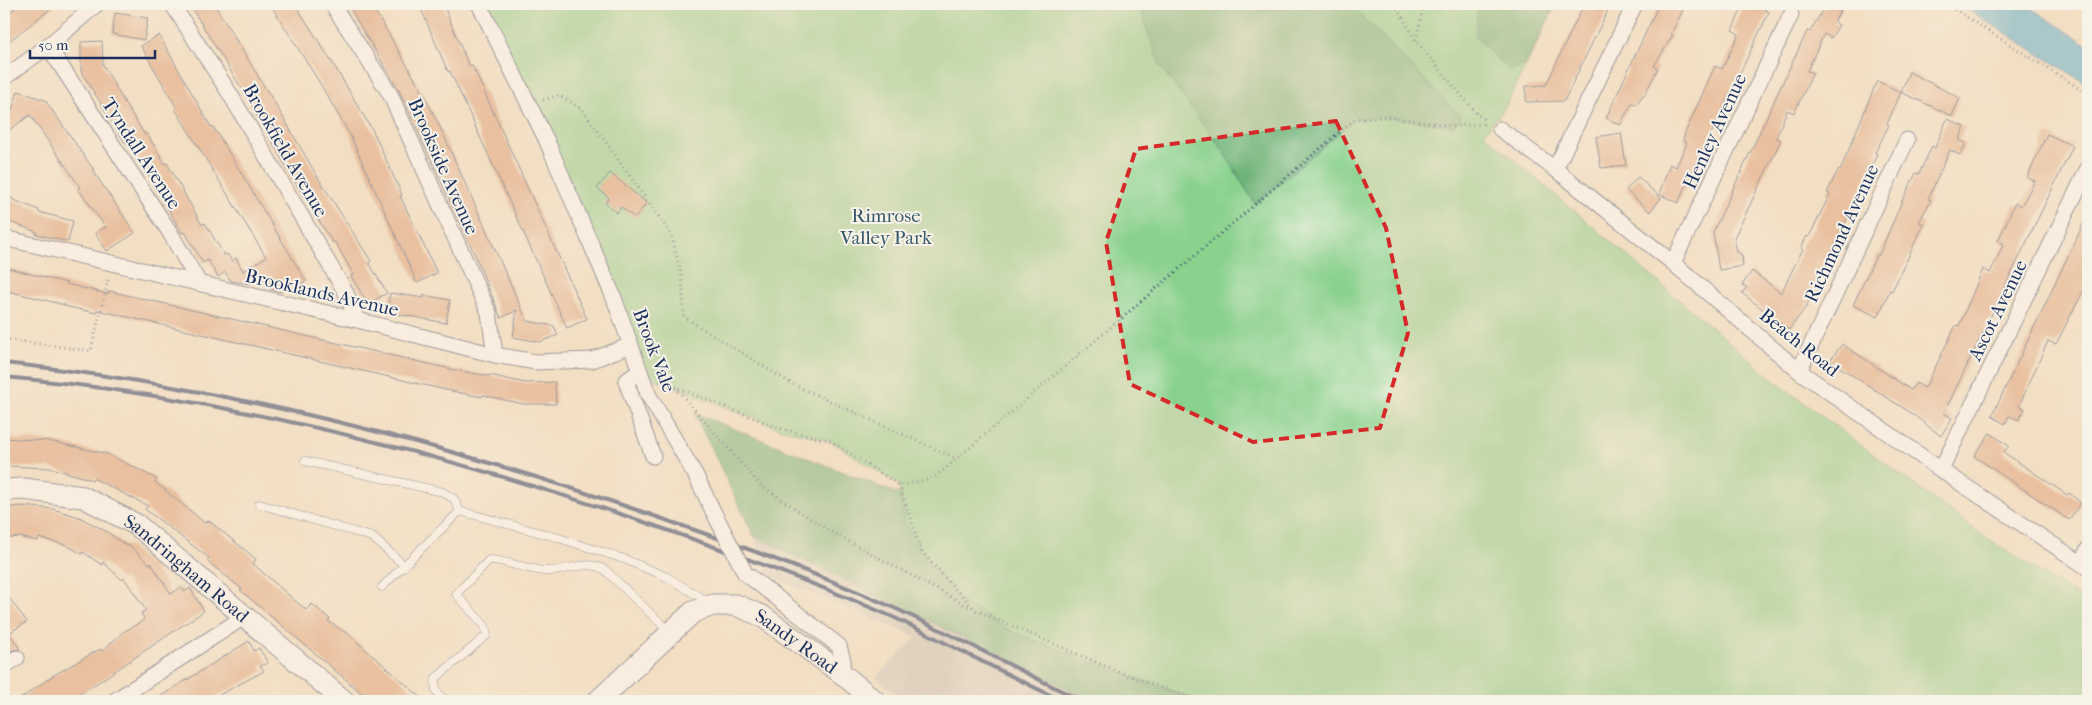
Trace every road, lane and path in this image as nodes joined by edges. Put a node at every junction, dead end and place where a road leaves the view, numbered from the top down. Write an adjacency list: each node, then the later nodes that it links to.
1 (96, 4): 11 (street)
2 (172, 4): 23 (street, Brookfield Avenue)
3 (332, 4): 26 (street, Brookside Avenue)
4 (479, 4): 14 (street, Brook Vale)
5 (1395, 4): 10 (path)
6 (1424, 4): 10 (path)
7 (1635, 4): 18 (street)
8 (1946, 4): 13 (path)
9 (1791, 15): 20 (street, Henley Avenue)
10 (1416, 41): 31 (path)
11 (48, 46): 12 (street); 22 (street, Tyndall Avenue)
12 (4, 78)
13 (2088, 94)
14 (530, 104): 25 (street, Brook Vale); 31 (path)
15 (1500, 129): 18 (street, Beach Road)
16 (1907, 140): 28 (street, Richmond Avenue)
17 (2088, 168): 33 (street, Ascot Avenue)
18 (1555, 169): 20 (street, Beach Road)
19 (4, 238): 21 (street, Brooklands Avenue)
20 (1673, 263): 28 (street, Beach Road)
21 (112, 264): 22 (street, Brooklands Avenue); 24 (path)
22 (199, 283): 23 (street, Brooklands Avenue)
23 (357, 320): 26 (street, Brooklands Avenue)
24 (4, 338)
25 (631, 345): 26 (street, Brooklands Avenue); 27 (street, Brook Vale)
26 (495, 355)
27 (640, 371): 29 (path); 30 (street); 48 (street, Brook Vale, bridge)
28 (1799, 371): 33 (street, Beach Road)
29 (675, 387): 34 (path); 43 (path)
30 (653, 456)
31 (957, 459): 34 (path)
32 (305, 461): 37 (lane)
33 (1941, 470): 40 (street, Beach Road)
34 (899, 485): 43 (path)
35 (4, 490): 44 (main road, Sandringham Road)
36 (259, 504): 39 (lane)
37 (460, 511): 39 (lane); 42 (lane)
38 (2088, 550): 40 (street)
39 (405, 566): 41 (lane)
40 (2085, 566)
41 (382, 587)
42 (713, 605): 45 (main road); 48 (main road, Sandy Road)
43 (975, 610): 54 (path)
44 (244, 617): 49 (street); 50 (main road, Sandringham Road)
45 (671, 633): 51 (lane); 52 (main road)
46 (17, 658): 47 (street)
47 (4, 666)
48 (840, 672): 53 (main road, Sandy Road)
49 (114, 701)
50 (344, 701)
51 (446, 701)
52 (598, 701)
53 (875, 701)
54 (1199, 701)

